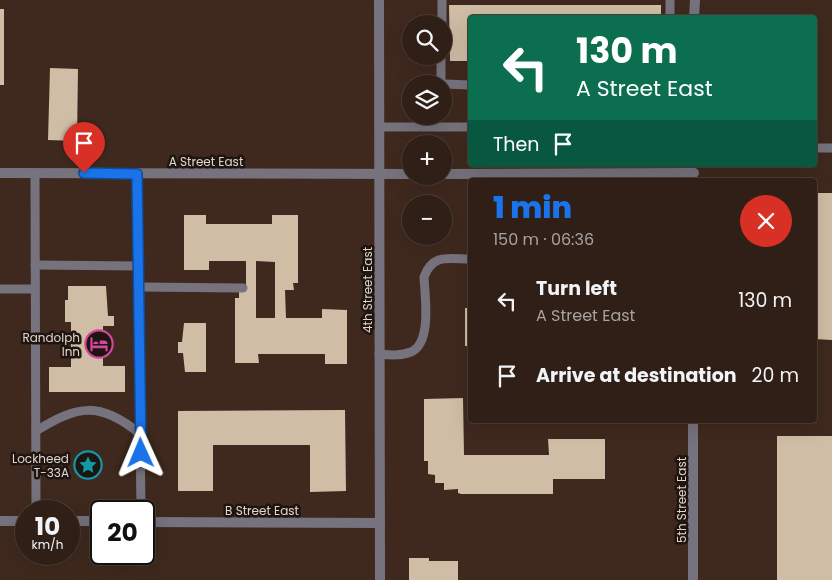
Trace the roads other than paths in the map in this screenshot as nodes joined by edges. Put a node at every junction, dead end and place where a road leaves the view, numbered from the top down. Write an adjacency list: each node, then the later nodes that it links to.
1 (379, 0): 10 (street, 4th Street East)
2 (442, 0): 5 (lane)
3 (670, 0): 6 (lane)
4 (694, 0): 7 (street)
5 (442, 15)
6 (670, 15)
7 (694, 15)
8 (452, 84): 9 (lane)
9 (468, 85)
10 (379, 127): 11 (lane); 18 (street, 4th Street East)
11 (468, 127)
12 (817, 148): 13 (lane)
13 (832, 148)
14 (0, 173): 15 (street, A Street East)
15 (35, 173): 17 (street, A Street East); 22 (lane)
16 (694, 173): 20 (street)
17 (137, 174): 18 (street, A Street East); 23 (lane)
18 (379, 174): 19 (street, A Street East); 28 (street, 4th Street East)
19 (402, 174)
20 (452, 174)
21 (468, 259): 28 (lane)
22 (35, 265): 23 (lane); 27 (lane)
23 (138, 266): 24 (lane)
24 (139, 288): 25 (lane); 31 (lane)
25 (243, 288)
26 (0, 289): 27 (lane)
27 (35, 289): 30 (lane)
28 (379, 354): 37 (street, 4th Street East)
29 (693, 423): 39 (street, 5th Street East)
30 (36, 431): 31 (lane); 32 (lane)
31 (140, 434): 33 (lane)
32 (36, 500)
33 (141, 500)
34 (0, 521): 35 (street)
35 (15, 521)
36 (155, 522): 37 (street, B Street East)
37 (380, 523): 38 (street, 4th Street East)
38 (380, 580)
39 (693, 580)

